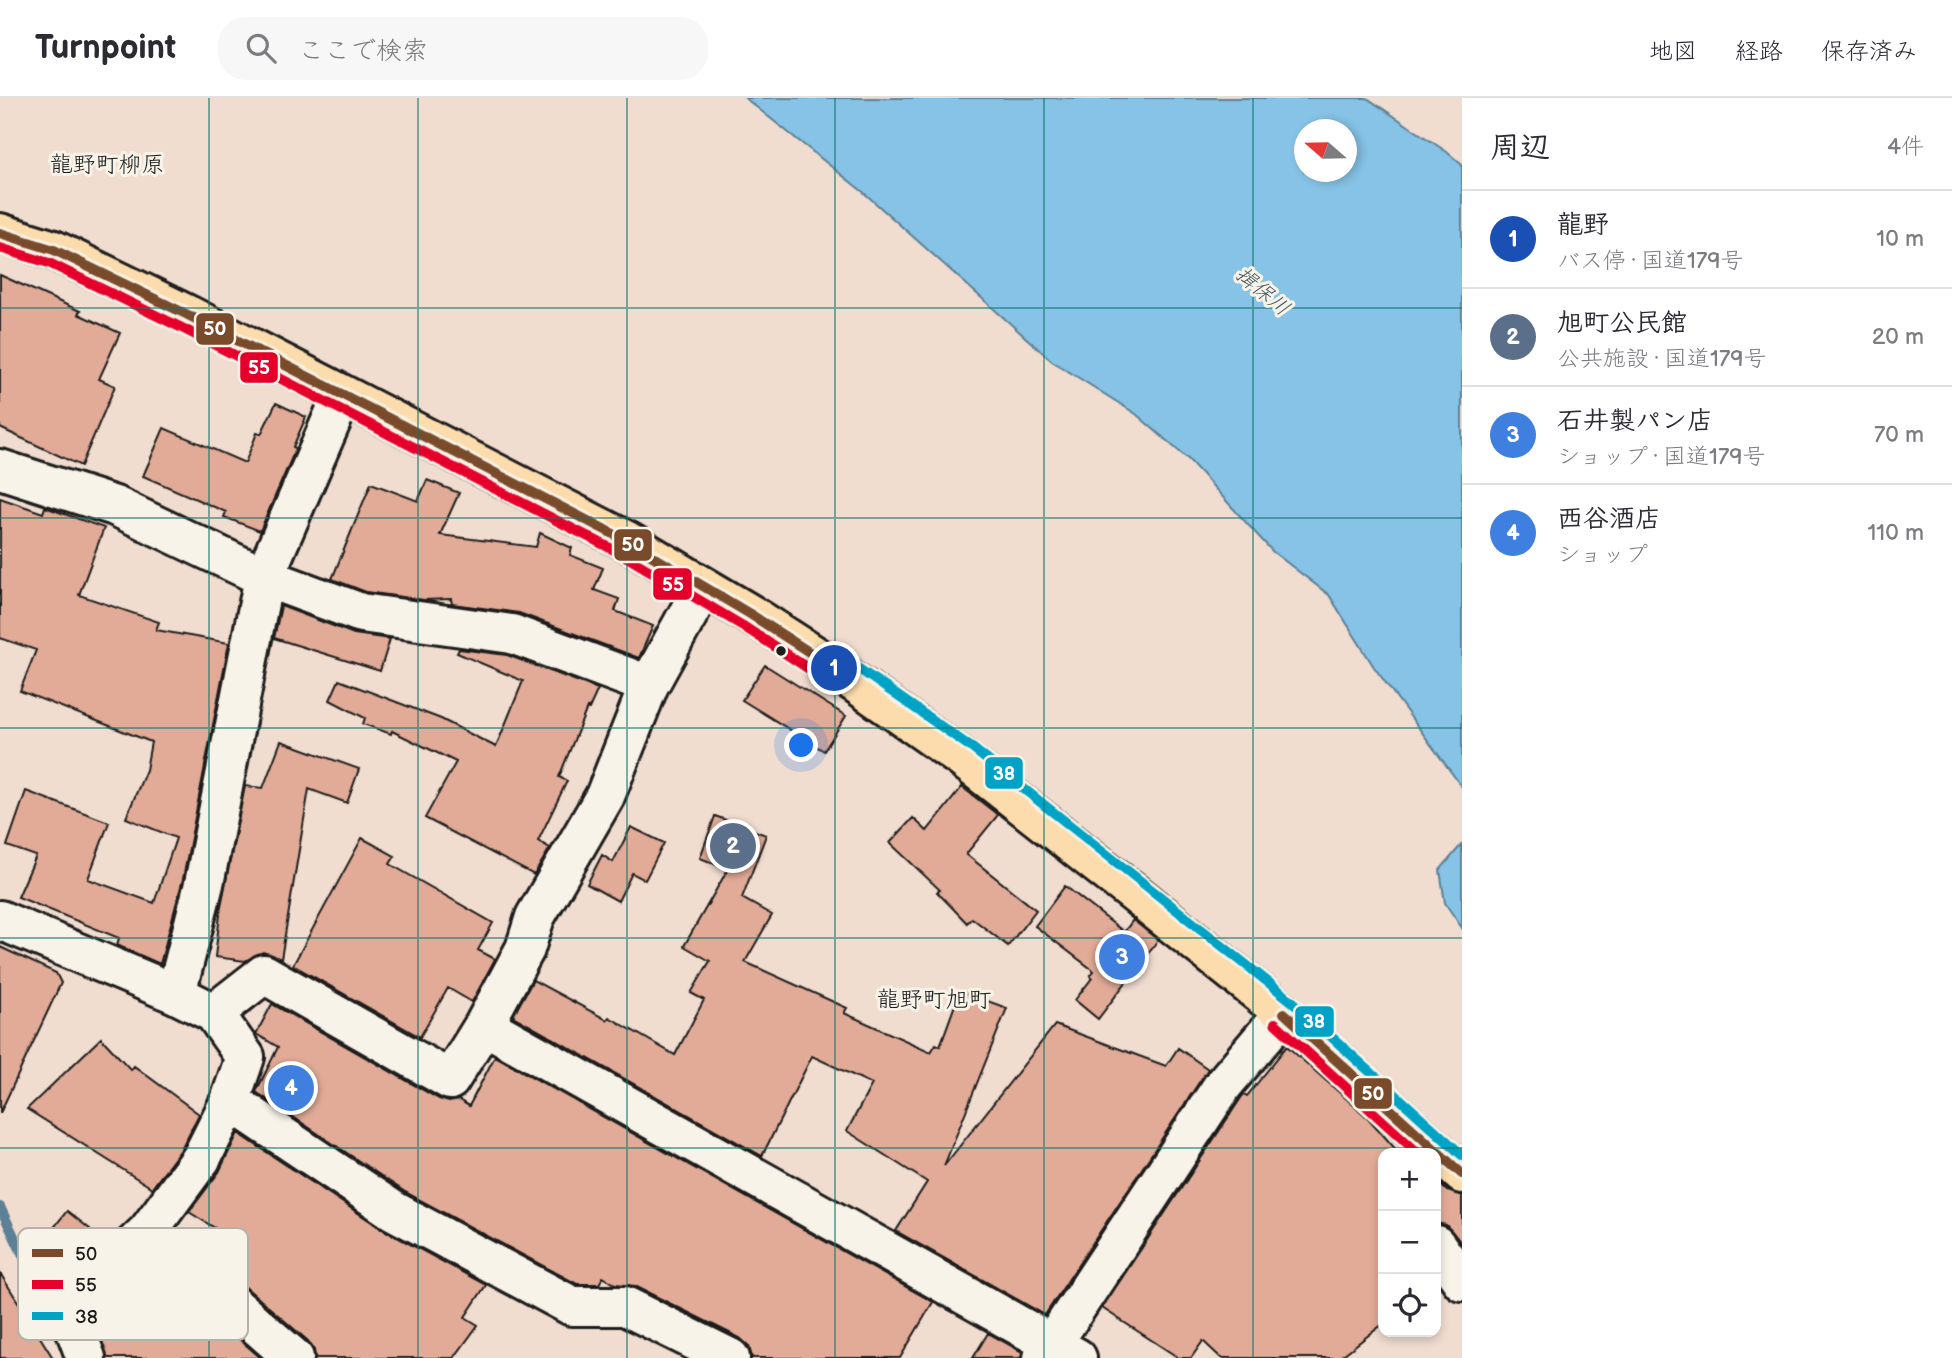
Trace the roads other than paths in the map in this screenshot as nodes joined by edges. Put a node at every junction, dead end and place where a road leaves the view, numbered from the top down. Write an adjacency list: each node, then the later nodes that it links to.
1 (0, 233): 2 (highway)
2 (342, 396): 4 (street); 5 (highway)
3 (0, 469): 4 (street)
4 (264, 577): 6 (street); 8 (street)
5 (703, 587): 6 (street); 10 (highway)
6 (649, 685): 11 (street)
7 (0, 920): 8 (street)
8 (176, 994): 9 (street)
9 (214, 1013): 11 (street); 12 (street)
10 (1284, 1013): 13 (highway); 19 (street)
11 (484, 1025): 19 (street)
12 (230, 1101): 14 (street); 22 (street)
13 (1462, 1174)
14 (150, 1228)
15 (1441, 1251): 16 (street)
16 (1462, 1281)
17 (248, 1318): 21 (street)
18 (79, 1340): 20 (street)
19 (1058, 1353)
20 (86, 1358)
21 (294, 1358)
22 (730, 1358)

